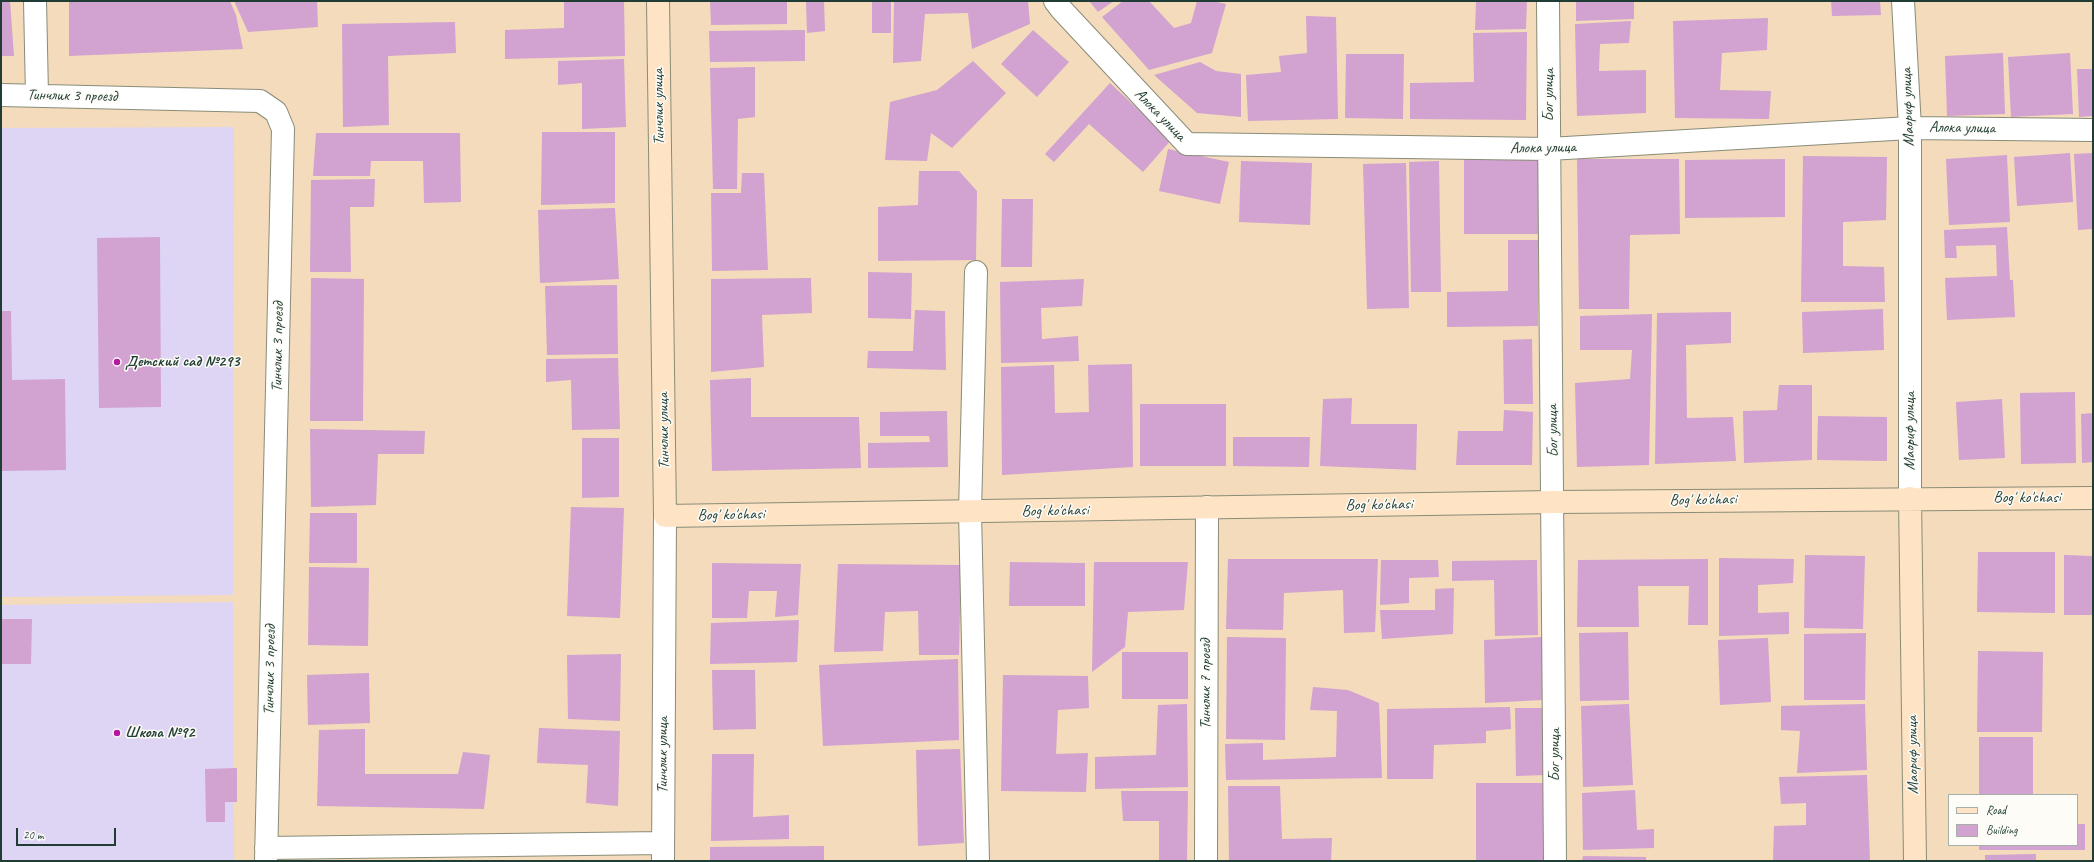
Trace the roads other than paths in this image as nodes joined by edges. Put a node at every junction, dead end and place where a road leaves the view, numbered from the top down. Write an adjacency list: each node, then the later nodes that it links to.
1 (35, 1): 7 (street)
2 (658, 1): 17 (street, Тинчлик улица)
3 (1055, 1): 10 (street, Алока улица)
4 (1548, 1): 10 (street, Бог улица)
5 (1902, 1): 8 (street, Маориф улица)
6 (1, 95): 7 (street, Тинчлик 3 проезд)
7 (37, 95): 19 (street, Тинчлик 3 проезд)
8 (1910, 128): 9 (street, Алока улица); 10 (street, Алока улица); 12 (street, Маориф улица)
9 (2093, 130)
10 (1549, 149): 14 (street, Бог улица)
11 (976, 272): 16 (street)
12 (1910, 498): 13 (street, Bog' ko'chasi); 14 (street, Bog' ko'chasi); 23 (street, Маориф улица)
13 (2093, 498)
14 (1554, 502): 15 (street, Bog' ko'chasi); 22 (street, Бог улица)
15 (1207, 507): 16 (street, Bog' ko'chasi); 21 (street, Тинчлик 7 проезд)
16 (970, 512): 17 (street, Bog' ko'chasi); 20 (street)
17 (665, 516): 18 (street, Тинчлик улица)
18 (663, 852): 19 (street)
19 (266, 854)
20 (978, 861)
21 (1206, 861)
22 (1555, 861)
23 (1914, 861)

